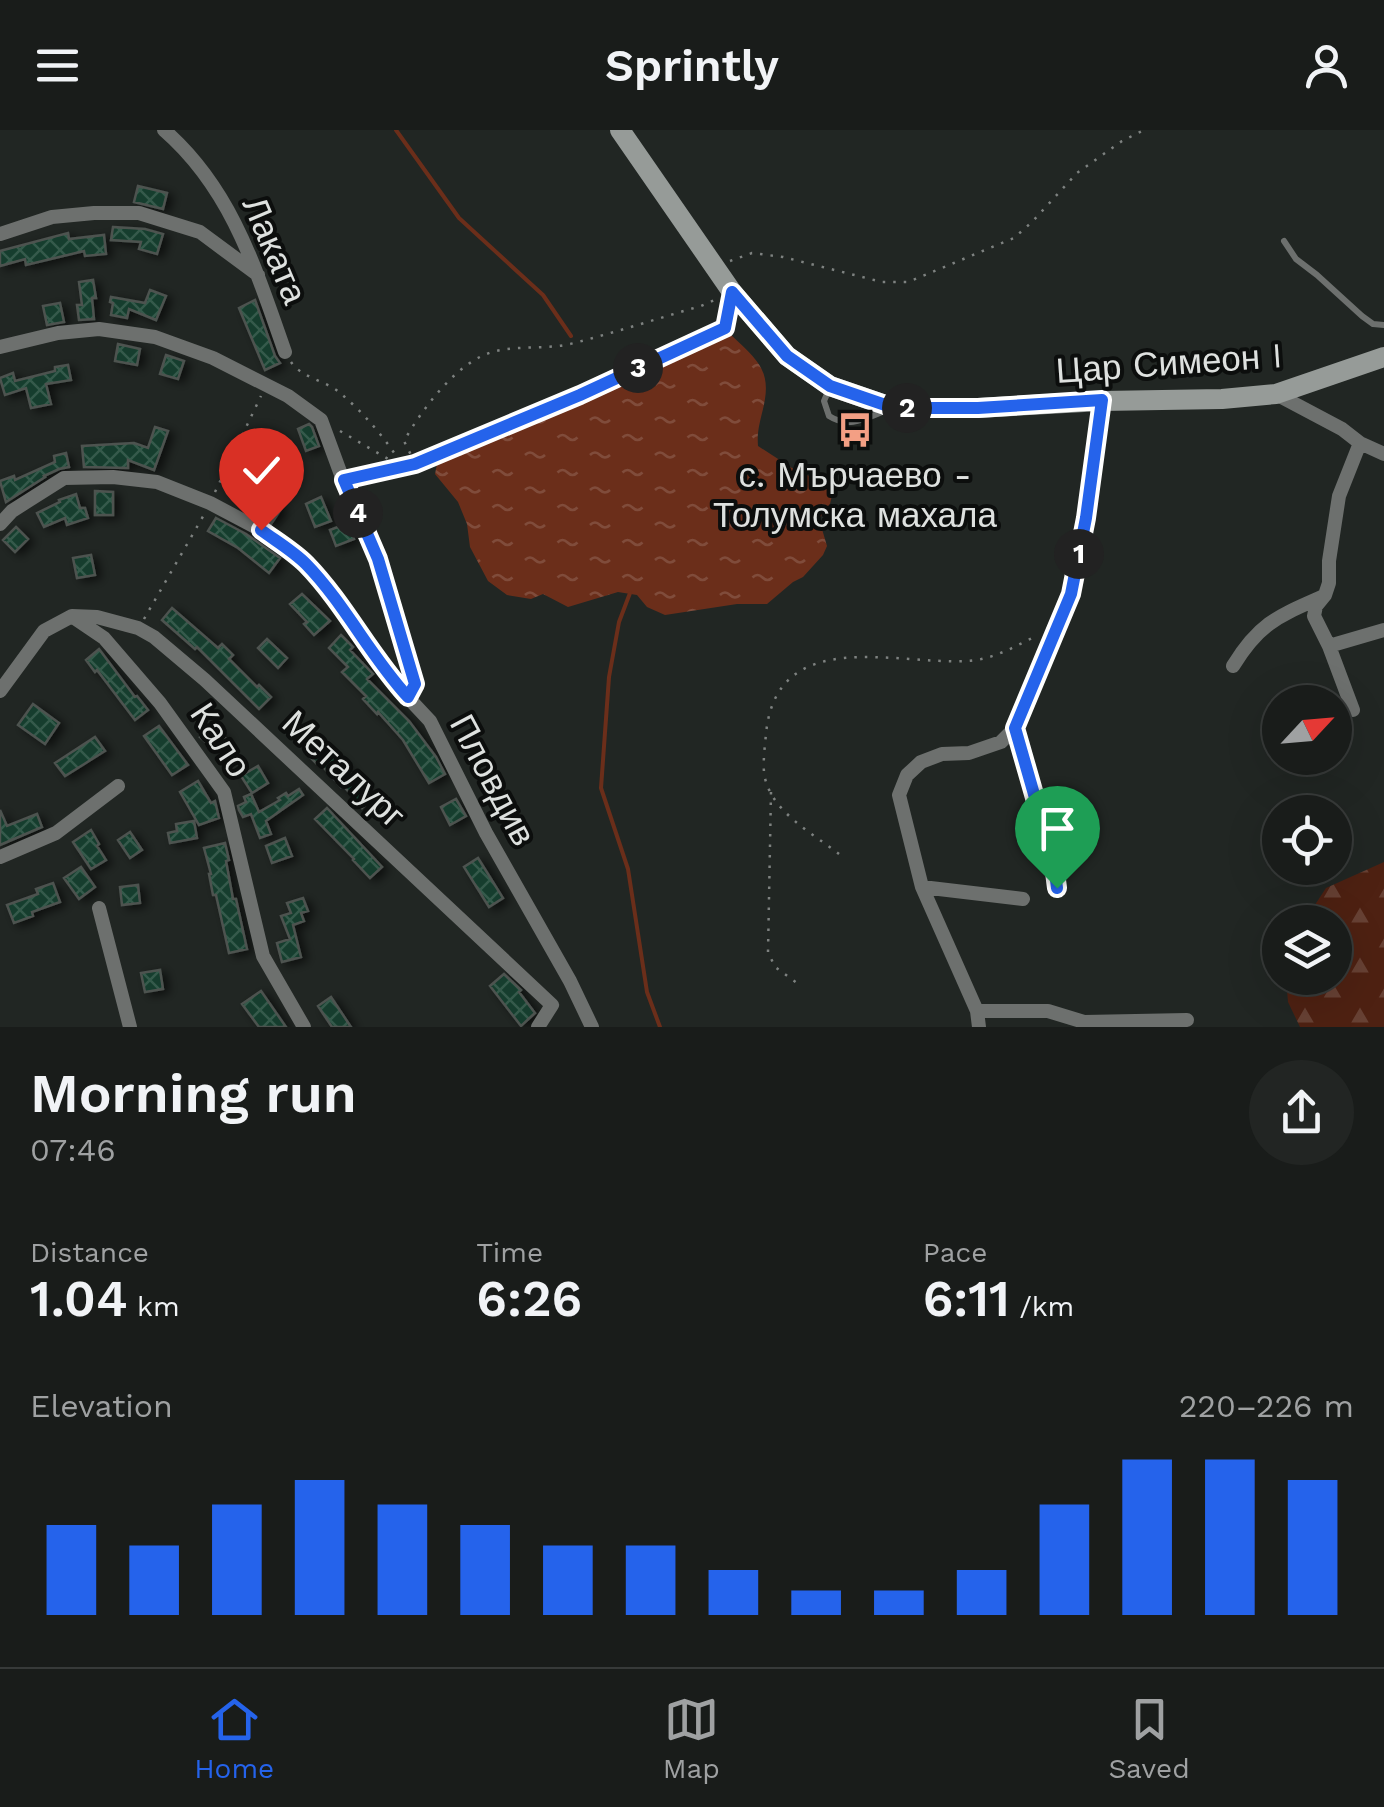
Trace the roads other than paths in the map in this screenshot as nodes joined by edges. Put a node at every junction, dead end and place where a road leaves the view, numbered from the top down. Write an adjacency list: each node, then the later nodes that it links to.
1 (164, 130): 5 (street, Лаката)
2 (620, 130): 10 (street)
3 (0, 234): 5 (street)
4 (1284, 241): 6 (lane)
5 (258, 276): 8 (street, Лаката)
6 (1384, 325)
7 (0, 347): 23 (street)
8 (285, 352)
9 (1384, 358): 11 (street, Цар Симеон I)
10 (830, 386): 13 (street, Цар Симеон I); 13 (lane)
11 (1276, 394): 12 (street, Цар Симеон I); 14 (street)
12 (1102, 400): 13 (street, Цар Симеон I); 25 (street)
13 (894, 408)
14 (1360, 443): 15 (street); 17 (street)
15 (1384, 454)
16 (0, 524): 23 (street, Пловдив)
17 (1325, 596): 20 (street); 21 (street)
18 (72, 616): 22 (street); 36 (street, Кало); 37 (street, Металург)
19 (1384, 630): 20 (street)
20 (1330, 646): 24 (street)
21 (1233, 666)
22 (0, 691)
23 (408, 697): 38 (street, Пловдив)
24 (1353, 710)
25 (1015, 728): 27 (street); 29 (street)
26 (118, 786): 28 (street)
27 (1036, 800): 30 (lane)
28 (0, 858)
29 (922, 887): 31 (street); 33 (street)
30 (1057, 888)
31 (1023, 899)
32 (99, 908): 35 (street)
33 (978, 1019): 34 (street)
34 (1187, 1020)
35 (130, 1027)
36 (304, 1027)
37 (538, 1027)
38 (592, 1027)

